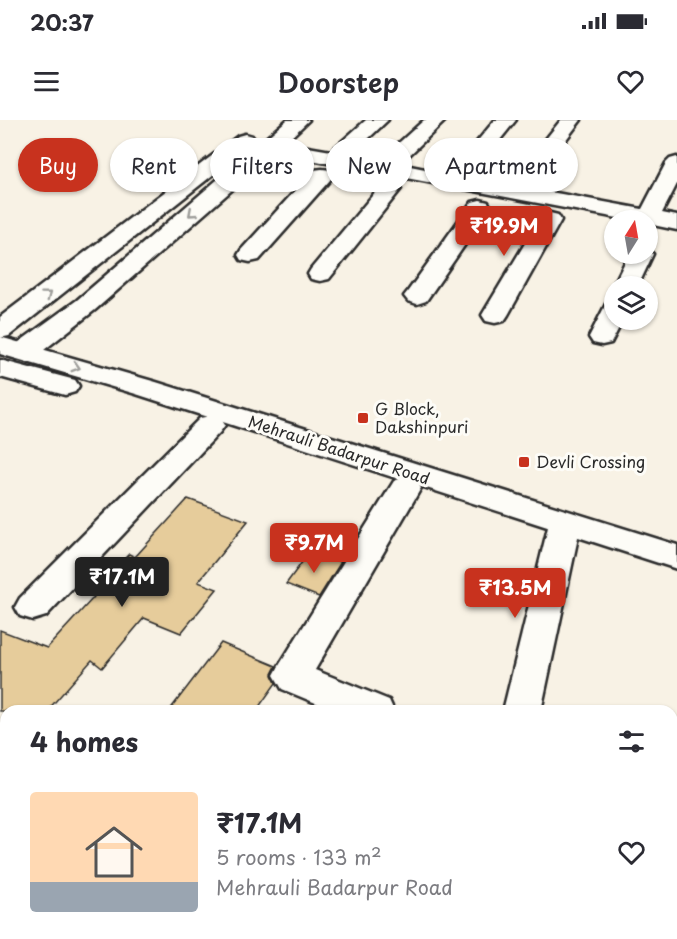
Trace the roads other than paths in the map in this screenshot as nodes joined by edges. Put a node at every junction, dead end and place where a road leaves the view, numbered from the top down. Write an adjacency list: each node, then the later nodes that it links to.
1 (378, 120): 6 (street)
2 (436, 120): 9 (street)
3 (507, 120): 7 (street)
4 (572, 120): 8 (street)
5 (270, 126): 11 (street); 28 (street, one-way to 5)
6 (359, 138)
7 (492, 138)
8 (558, 138)
9 (412, 149)
10 (677, 163): 18 (street)
11 (326, 165)
12 (326, 170): 24 (street)
13 (412, 186): 17 (street)
14 (217, 192): 31 (street, one-way to 31)
15 (378, 192): 25 (street)
16 (515, 192): 19 (street)
17 (480, 207): 26 (street); 27 (street)
18 (657, 210)
19 (604, 217)
20 (677, 223): 21 (street)
21 (658, 227)
22 (658, 234): 23 (street)
23 (677, 245)
24 (250, 255)
25 (320, 274)
26 (417, 296)
27 (495, 315)
28 (0, 330)
29 (605, 330): 30 (street)
30 (602, 337)
31 (13, 348): 35 (street, Mehrauli Badarpur Road, one-way to 35)
32 (0, 368): 33 (street, Mehrauli Badarpur Road)
33 (210, 425): 34 (street, Mehrauli Badarpur Road); 38 (street)
34 (405, 488): 35 (street, Mehrauli Badarpur Road); 39 (street)
35 (563, 530): 36 (street, Mehrauli Badarpur Road); 37 (street, Mehrauli Badarpur Road); 40 (street)
36 (677, 557)
37 (677, 576)
38 (33, 608)
39 (360, 705)
40 (523, 705)

